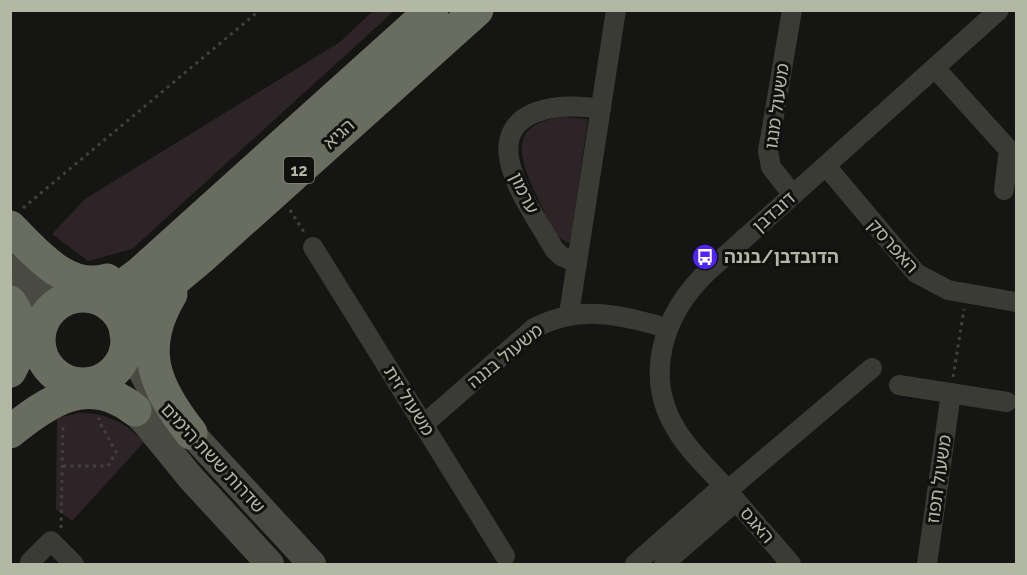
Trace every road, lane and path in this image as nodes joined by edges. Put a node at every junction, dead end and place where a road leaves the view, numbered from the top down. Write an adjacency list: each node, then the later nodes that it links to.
1 (260, 10): 13 (path)
2 (432, 10): 14 (highway, הגיא / 12)
3 (477, 10): 10 (highway, הגיא / 12)
4 (616, 10): 8 (street)
5 (792, 10): 12 (street, משעול מנגו)
6 (999, 10): 7 (street, דובדבן)
7 (935, 68): 9 (street, דובדבן); 11 (street)
8 (601, 109): 16 (street); 16 (street, ערמון)
9 (826, 166): 12 (street, דובדבן); 18 (street, האפרסק)
10 (278, 189): 14 (highway, הגיא / 12); 15 (path)
11 (1004, 190)
12 (794, 195): 22 (street, דובדבן)
13 (15, 219): 17 (highway)
14 (194, 244): 17 (highway); 19 (highway, הגיא / 12); 24 (highway, הגיא / 12); 36 (highway)
15 (313, 247): 34 (street, משעול זית)
16 (577, 263): 21 (street)
17 (19, 273): 19 (street); 23 (street); 26 (highway)
18 (966, 294): 20 (street, האפרסק); 30 (path)
19 (86, 297): 23 (highway, 12); 24 (highway)
20 (1017, 302)
21 (569, 314): 22 (street, משעול בננה); 34 (street, משעול בננה)
22 (668, 328): 38 (street, דובדבן)
23 (40, 336): 27 (highway, 12); 29 (highway)
24 (126, 338): 29 (highway, 12); 36 (street, שדרות ששת הימים)
25 (872, 368): 38 (street)
26 (10, 371)
27 (10, 386)
28 (899, 386): 30 (street)
29 (80, 389): 32 (highway); 33 (highway, 12); 35 (highway); 37 (path); 37 (path)
30 (951, 393): 31 (street); 48 (street, משעול תפוז)
31 (1007, 402)
32 (135, 410): 43 (street, שדרות ששת הימים)
33 (10, 415)
34 (423, 425): 40 (street, משעול זית)
35 (10, 432)
36 (191, 433): 44 (street, שדרות ששת הימים)
37 (63, 466): 39 (path)
38 (729, 493): 45 (street); 46 (street); 47 (street, האגס)
39 (51, 541): 41 (street); 42 (street)
40 (505, 556)
41 (30, 562)
42 (74, 564)
43 (270, 564)
44 (312, 564)
45 (635, 564)
46 (664, 564)
47 (791, 564)
48 (927, 564)

